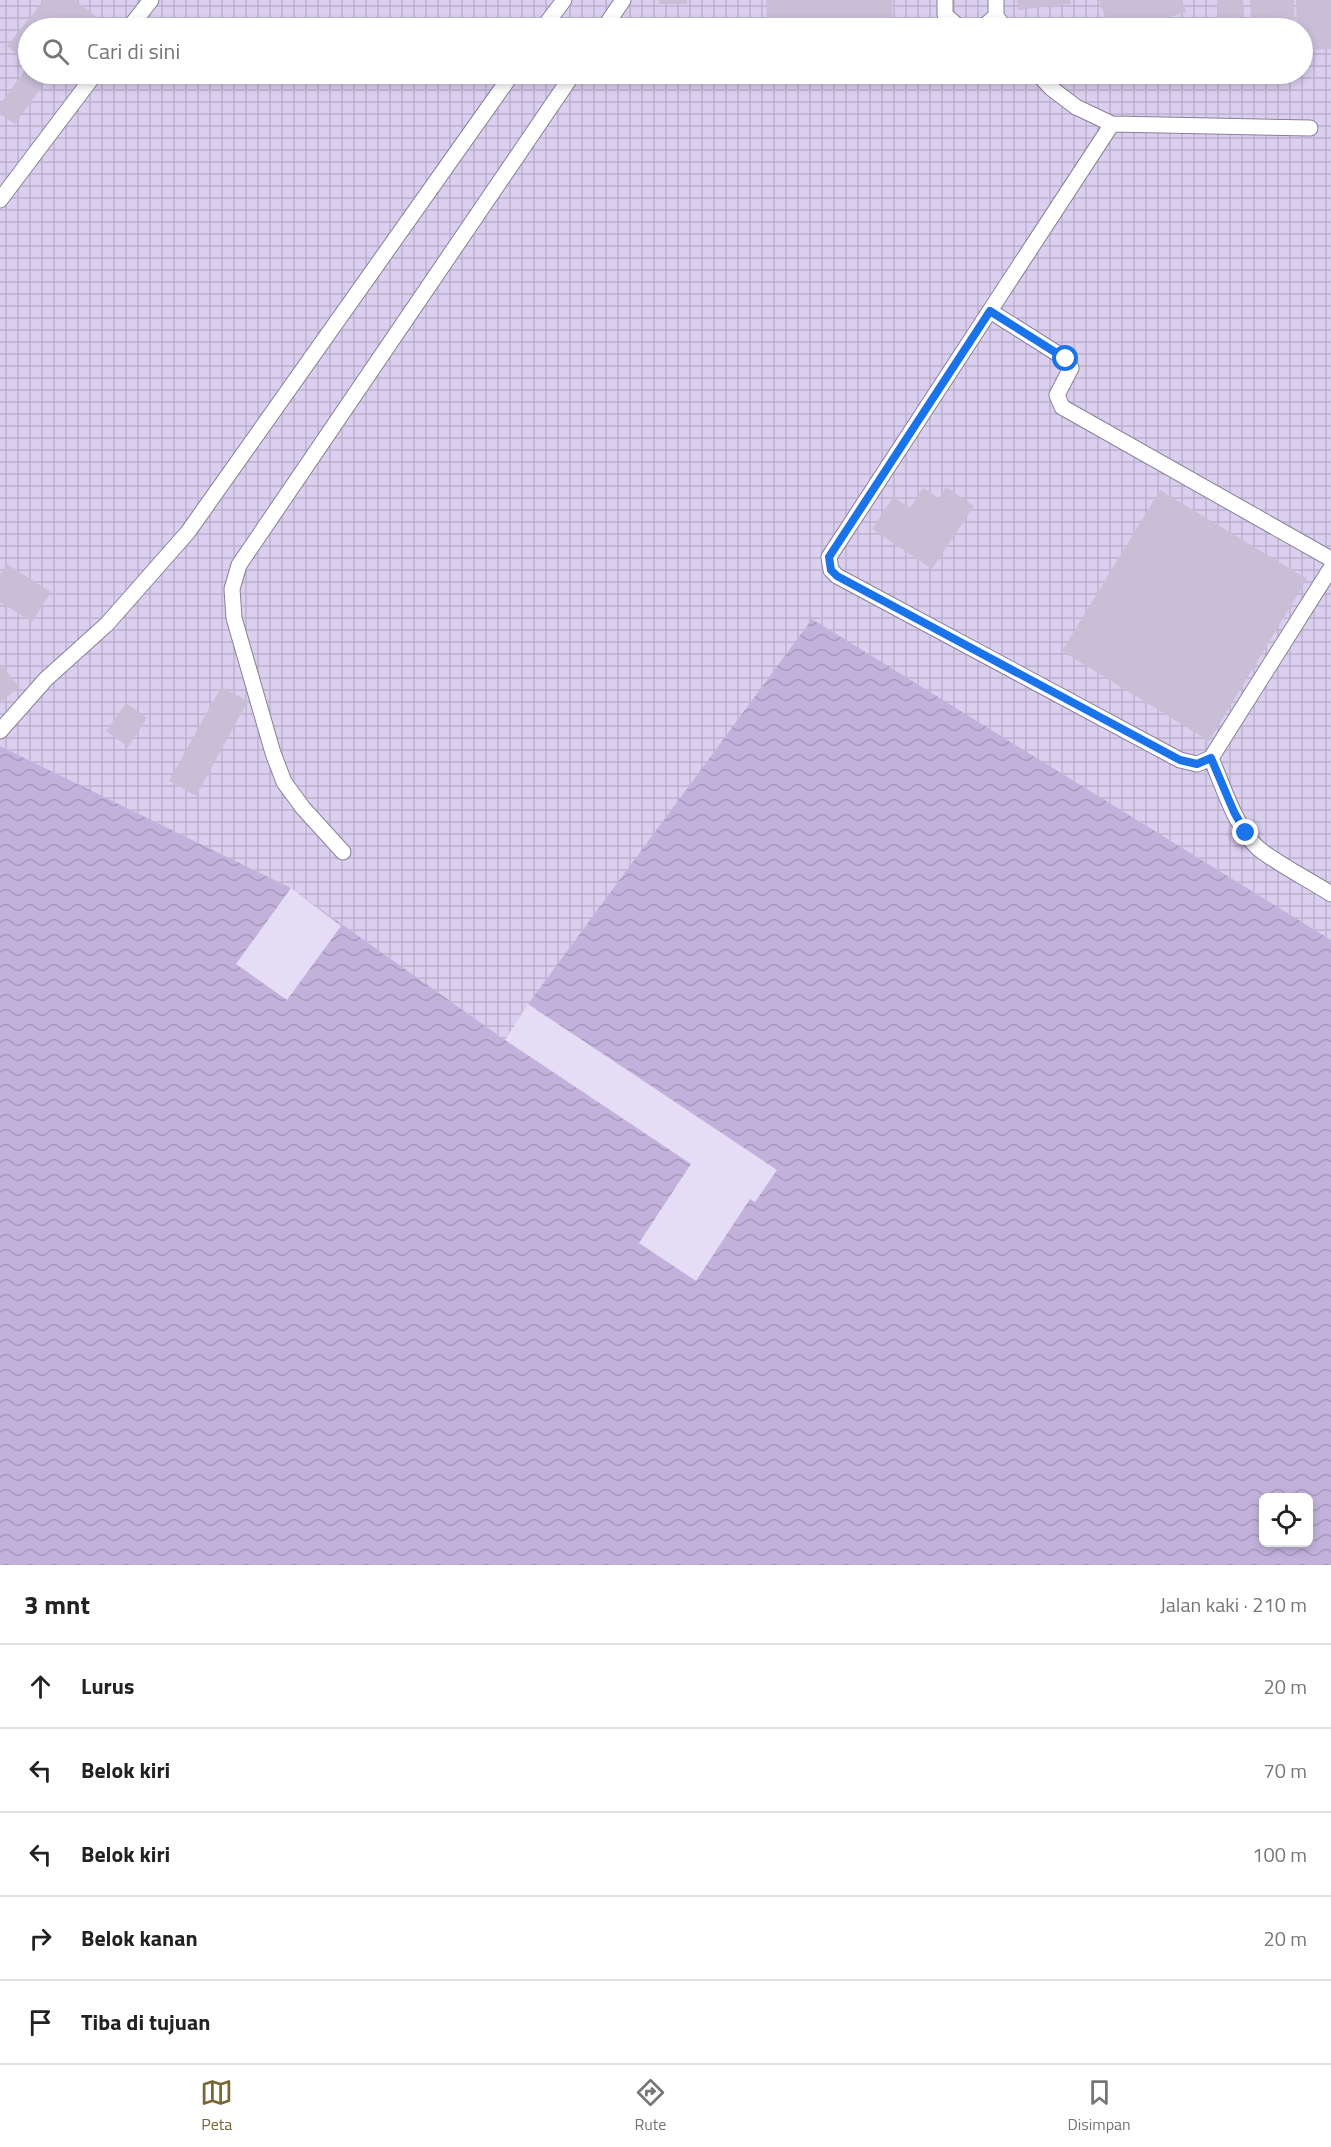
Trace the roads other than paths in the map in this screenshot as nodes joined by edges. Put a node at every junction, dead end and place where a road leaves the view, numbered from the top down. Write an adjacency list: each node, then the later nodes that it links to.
1 (151, 0): 5 (lane)
2 (564, 0): 6 (lane)
3 (623, 0): 7 (lane)
4 (945, 0): 8 (lane)
5 (137, 18)
6 (550, 18)
7 (611, 18)
8 (948, 18)
9 (87, 84): 15 (lane)
10 (505, 84): 19 (lane)
11 (566, 84): 21 (lane)
12 (1048, 84): 13 (lane)
13 (1112, 124): 14 (lane); 16 (lane)
14 (1310, 128)
15 (0, 200)
16 (990, 311): 17 (lane); 20 (lane)
17 (1331, 559)
18 (1331, 568): 20 (lane)
19 (0, 731)
20 (1211, 758): 22 (lane)
21 (343, 852)
22 (1331, 894)

